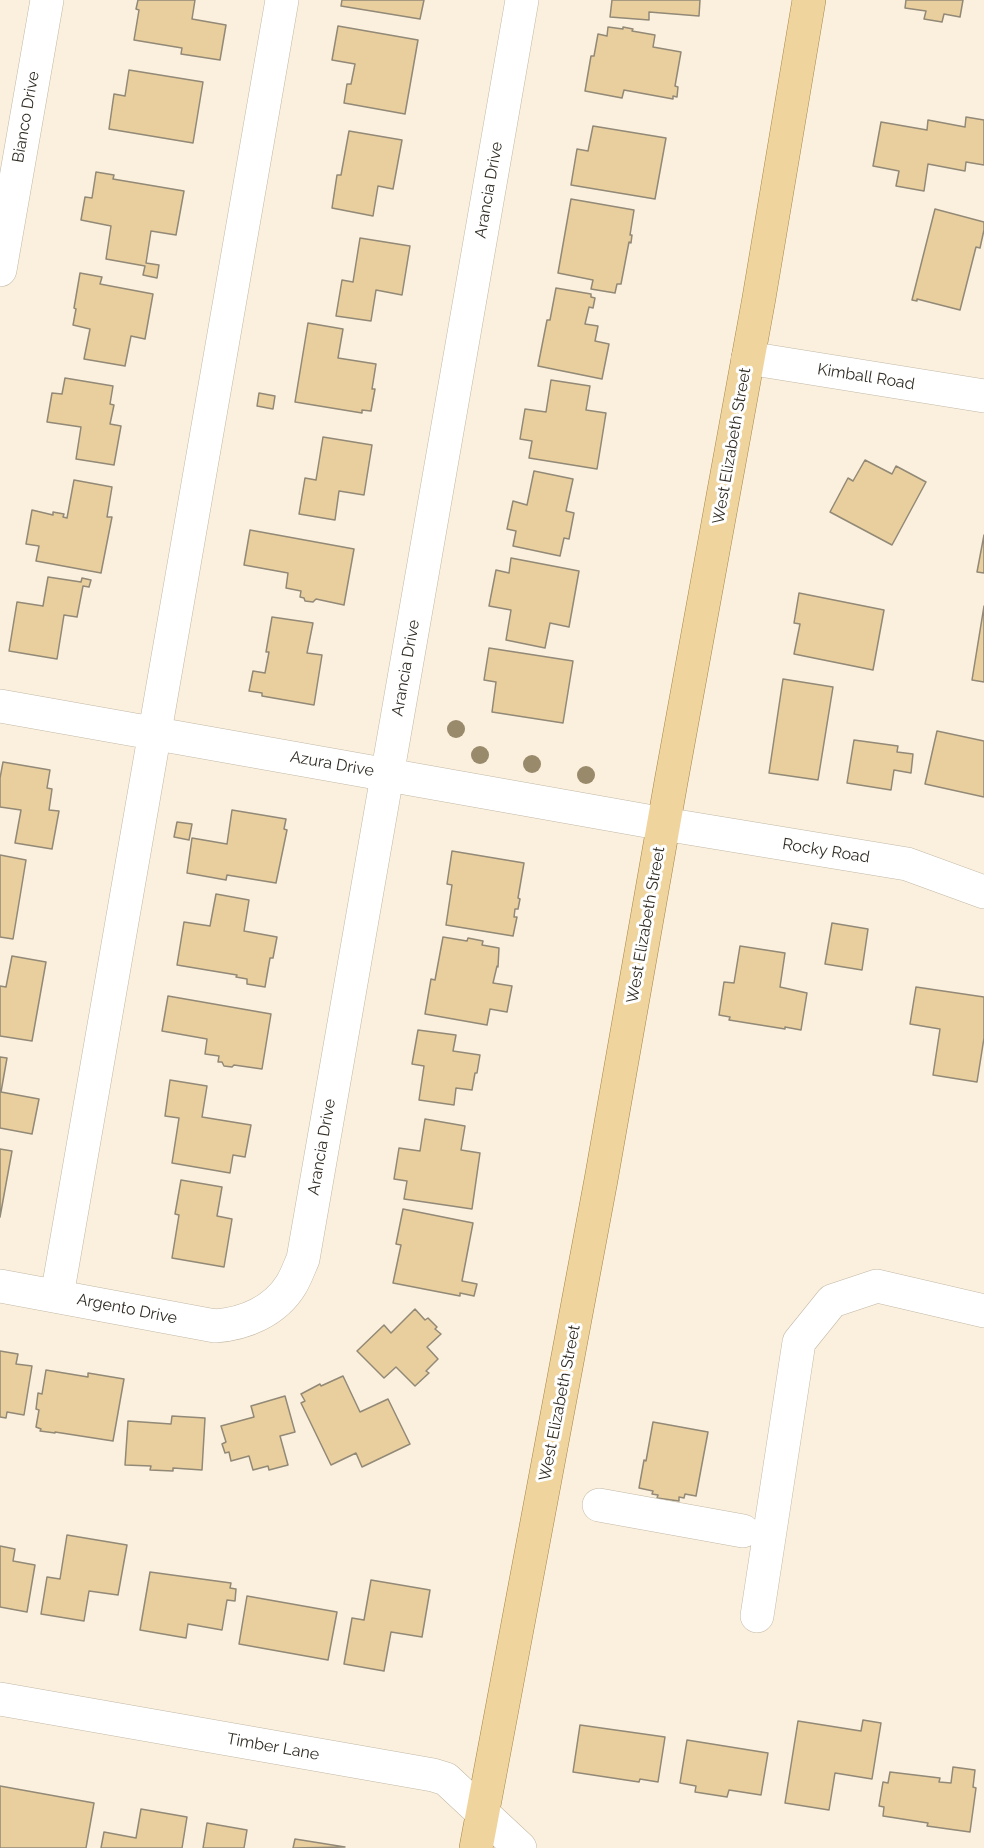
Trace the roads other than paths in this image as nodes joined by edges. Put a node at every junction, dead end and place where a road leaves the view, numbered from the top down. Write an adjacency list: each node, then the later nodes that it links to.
1 (46, 0): 5 (street, Bianco Drive)
2 (282, 0): 9 (street)
3 (522, 0): 10 (street, Arancia Drive)
4 (809, 0): 6 (main road, West Elizabeth Street)
5 (0, 270)
6 (748, 358): 7 (street, Kimball Road); 11 (main road, West Elizabeth Street)
7 (984, 396)
8 (0, 706): 9 (street, Azura Drive)
9 (155, 734): 10 (street, Azura Drive); 14 (street)
10 (388, 774): 11 (street, Azura Drive); 16 (street, Arancia Drive)
11 (664, 824): 12 (street, Rocky Road); 21 (main road, West Elizabeth Street)
12 (984, 892)
13 (0, 1286): 14 (street, Argento Drive)
14 (57, 1296): 16 (street, Argento Drive)
15 (984, 1311): 19 (street)
16 (254, 1318)
17 (599, 1505): 18 (street)
18 (744, 1531)
19 (757, 1616)
20 (0, 1699): 21 (street, Timber Lane)
21 (483, 1815): 22 (main road, West Elizabeth Street); 23 (street, Timber Lane)
22 (476, 1848)
23 (520, 1848)

